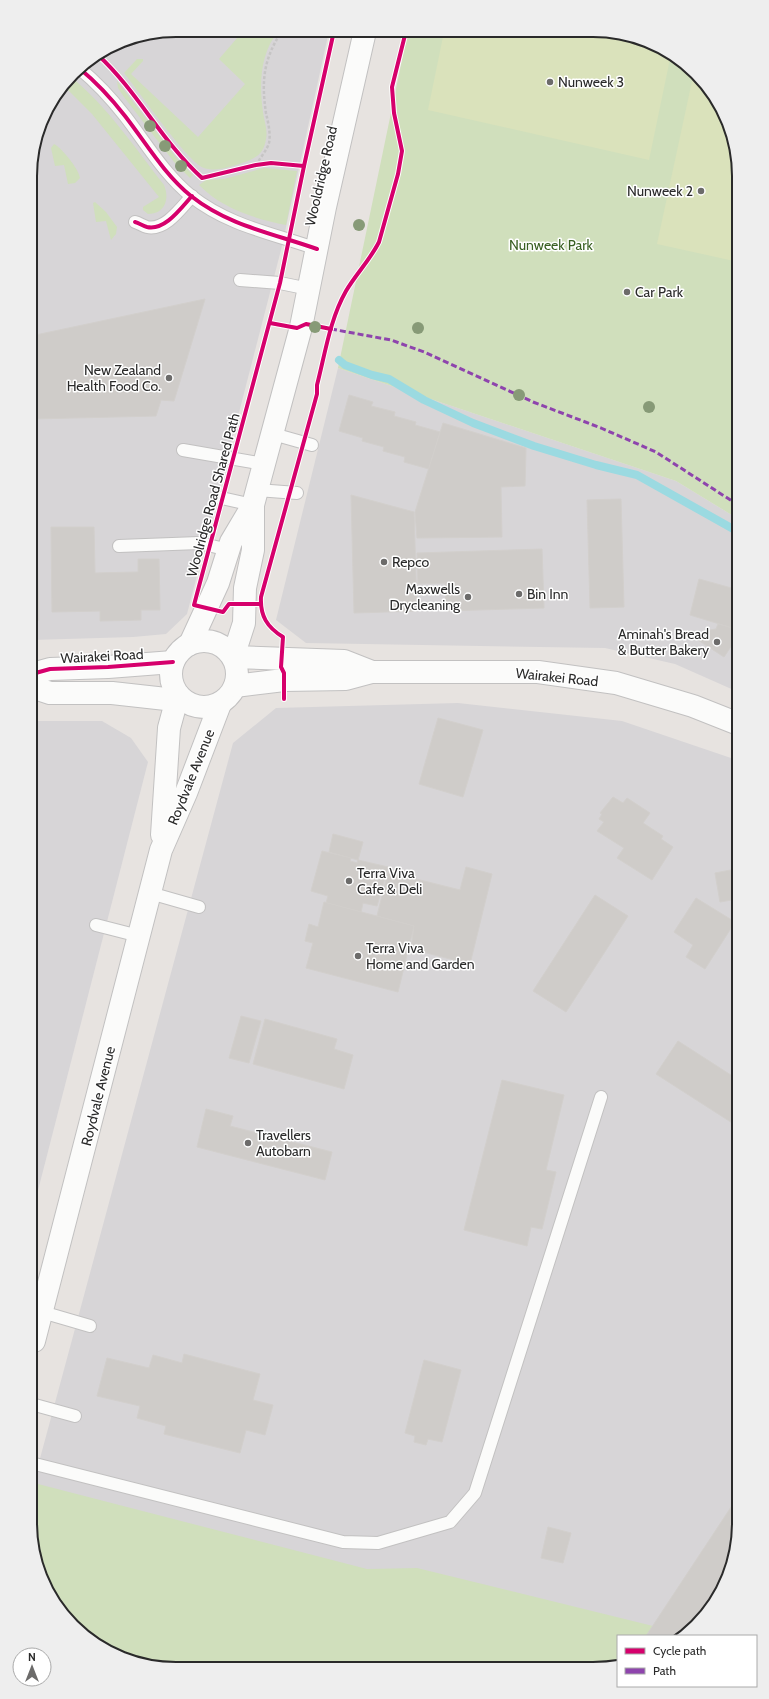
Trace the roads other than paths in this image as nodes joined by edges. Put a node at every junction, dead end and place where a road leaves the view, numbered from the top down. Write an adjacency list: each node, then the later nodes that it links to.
1 (364, 37): 5 (street, Wooldridge Road)
2 (83, 72): 3 (lane)
3 (192, 196): 4 (lane); 5 (lane)
4 (135, 222)
5 (317, 249): 7 (street, Wooldridge Road)
6 (240, 280): 7 (lane)
7 (309, 289): 8 (street, Wooldridge Road)
8 (273, 434): 9 (lane); 11 (street, Wooldridge Road)
9 (312, 445)
10 (183, 450): 11 (lane)
11 (264, 464): 14 (street, Wooldridge Road)
12 (298, 493): 14 (lane)
13 (217, 497): 14 (lane)
14 (255, 497): 16 (street, Wooldridge Road); 18 (street, Wooldridge Road)
15 (119, 546): 16 (lane)
16 (228, 550): 17 (street, Wooldridge Road)
17 (190, 644): 18 (street); 19 (street)
18 (233, 657): 20 (street, Wairakei Road); 22 (street)
19 (173, 662): 21 (street, Wairakei Road); 24 (street)
20 (372, 672): 22 (street, Wairakei Road); 26 (street, Wairakei Road)
21 (37, 673)
22 (235, 686): 25 (street)
23 (37, 689): 24 (street)
24 (178, 695): 25 (street); 27 (street, Roydvale Avenue)
25 (220, 704): 27 (street, Roydvale Avenue)
26 (732, 721)
27 (161, 850): 28 (street, Roydvale Avenue)
28 (150, 893): 29 (lane); 31 (street, Roydvale Avenue)
29 (199, 907)
30 (96, 925): 31 (lane)
31 (139, 936): 33 (street, Roydvale Avenue)
32 (601, 1097): 38 (lane)
33 (42, 1312): 34 (lane); 35 (street, Roydvale Avenue)
34 (90, 1326)
35 (37, 1330)
36 (37, 1406): 37 (lane)
37 (75, 1416)
38 (37, 1465)

